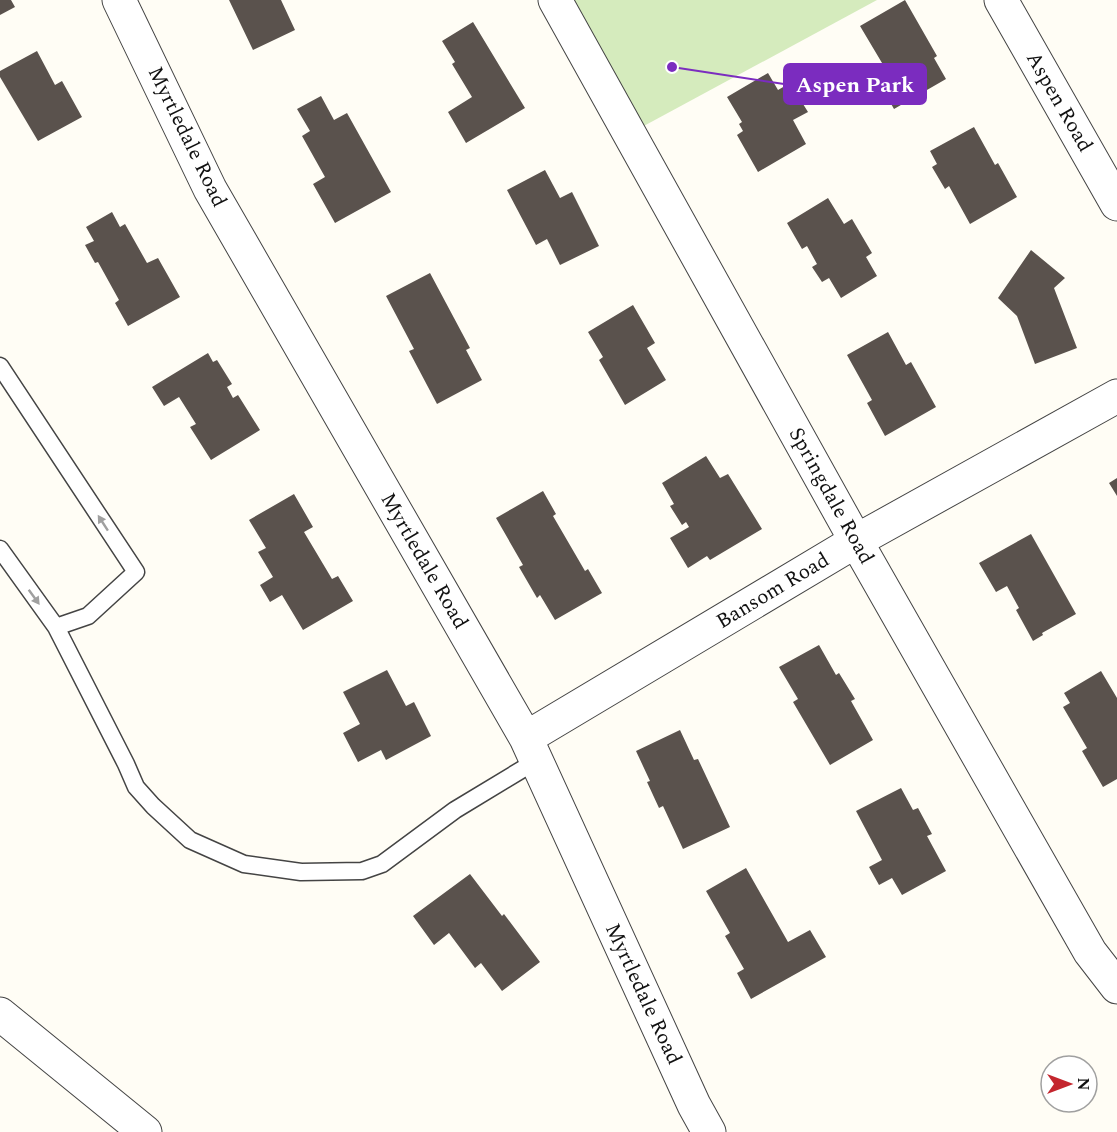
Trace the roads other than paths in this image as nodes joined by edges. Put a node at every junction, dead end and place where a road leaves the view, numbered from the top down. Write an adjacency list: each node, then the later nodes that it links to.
1 (120, 0): 10 (street, Myrtledale Road)
2 (555, 0): 7 (street, Springdale Road)
3 (1001, 0): 4 (street, Aspen Road)
4 (1117, 204)
5 (0, 366): 9 (lane, one-way to 5)
6 (1117, 396): 7 (street, Bansom Road)
7 (856, 541): 10 (street, Bansom Road); 11 (street, Springdale Road)
8 (0, 549): 9 (lane, one-way to 9)
9 (56, 627): 10 (lane)
10 (531, 750): 14 (street, Myrtledale Road)
11 (1117, 987)
12 (0, 1014): 13 (street)
13 (146, 1132)
14 (710, 1132)

